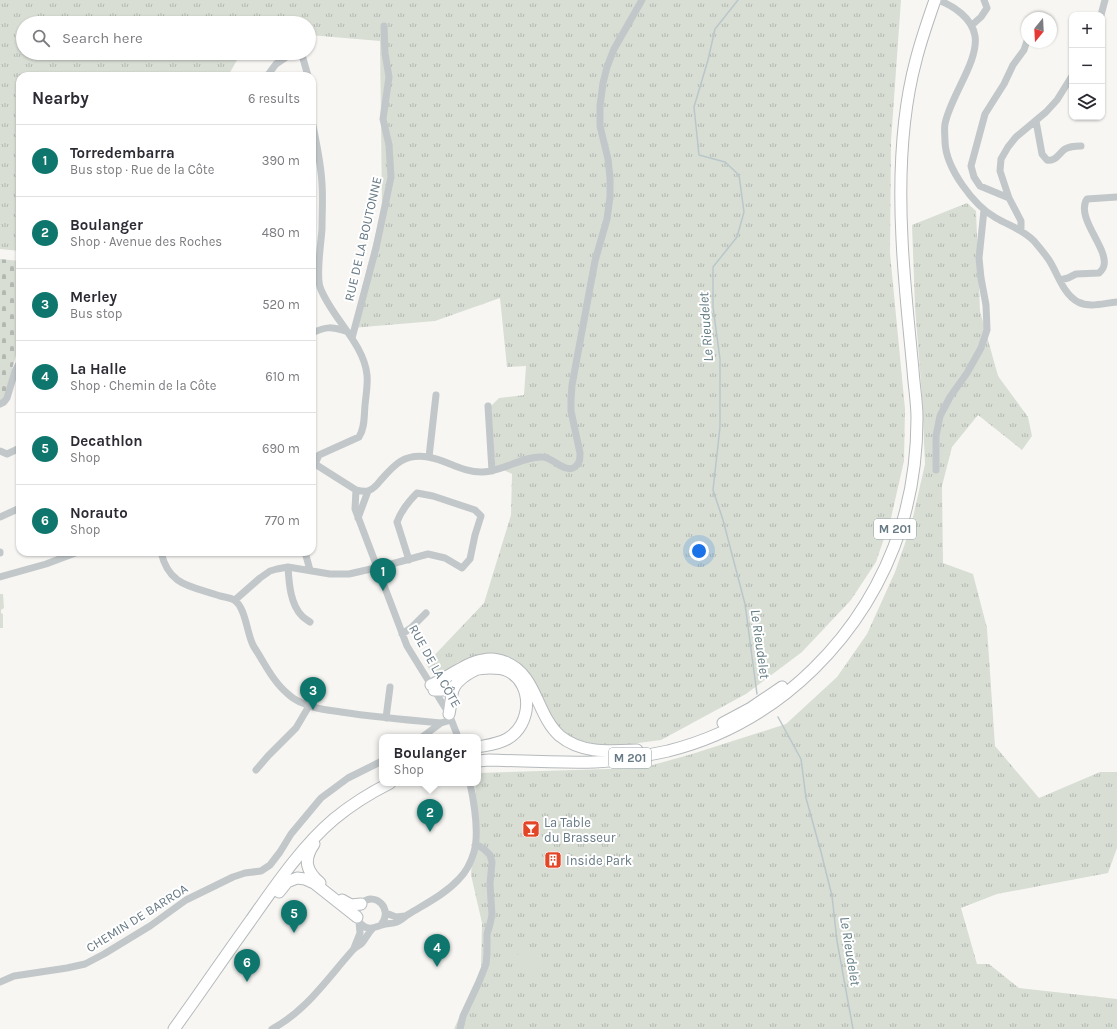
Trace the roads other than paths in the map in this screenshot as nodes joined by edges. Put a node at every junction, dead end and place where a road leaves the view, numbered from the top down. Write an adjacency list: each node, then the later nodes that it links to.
1 (642, 0): 38 (street)
2 (928, 0): 7 (highway, M 201)
3 (936, 0): 7 (highway, M 201); 8 (street)
4 (984, 0): 8 (street)
5 (1104, 1): 6 (street)
6 (1102, 12)
7 (925, 19): 66 (highway, M 201); 68 (highway, M 201)
8 (972, 25): 21 (street)
9 (384, 26): 27 (street, RUE DE LA BOUTONNE)
10 (1025, 48): 20 (street)
11 (282, 60): 13 (street)
12 (303, 60): 14 (street)
13 (270, 72)
14 (307, 72)
15 (1069, 81): 16 (street)
16 (1036, 121): 18 (street); 20 (street)
17 (316, 142): 25 (street)
18 (1081, 146)
19 (1117, 197): 23 (street)
20 (1009, 198): 22 (street)
21 (984, 210): 22 (street); 37 (street)
22 (1021, 230): 23 (street)
23 (1060, 280): 24 (street)
24 (1117, 302)
25 (346, 330): 26 (street); 27 (street)
26 (316, 331)
27 (352, 338): 35 (street)
28 (16, 368): 30 (street)
29 (436, 395): 34 (street)
30 (0, 404)
31 (488, 406): 38 (street)
32 (16, 450): 33 (street)
33 (0, 451)
34 (429, 457): 38 (street); 40 (street)
35 (316, 460)
36 (316, 465): 39 (street)
37 (936, 470)
38 (492, 471)
39 (356, 490): 40 (street); 43 (street, RUE DE LA CÔTE)
40 (368, 491): 43 (street)
41 (16, 510): 42 (street)
42 (0, 517)
43 (358, 518): 49 (street, RUE DE LA CÔTE)
44 (67, 556): 51 (street)
45 (163, 556): 52 (street)
46 (306, 556): 50 (street)
47 (409, 560): 47 (street); 49 (street)
48 (288, 567): 50 (street); 52 (street); 54 (street)
49 (377, 568): 50 (street); 55 (street, RUE DE LA CÔTE)
50 (310, 570)
51 (0, 577)
52 (235, 600): 59 (street)
53 (426, 613): 55 (street)
54 (310, 622)
55 (402, 634): 57 (street, RUE DE LA CÔTE)
56 (390, 687): 61 (street)
57 (433, 687): 58 (highway); 60 (street, RUE DE LA CÔTE); 66 (highway)
58 (454, 688): 60 (highway); 65 (highway)
59 (309, 706): 61 (street); 70 (street)
60 (450, 717): 62 (street); 64 (street, RUE DE LA CÔTE)
61 (386, 718): 62 (street)
62 (441, 723): 63 (street)
63 (426, 734)
64 (457, 734)
65 (481, 745)
66 (647, 750): 67 (highway, M 201)
67 (481, 757)
68 (481, 761)
69 (379, 762): 86 (street, CHEMIN DE BARROA)
70 (256, 770)
71 (379, 782): 77 (highway)
72 (379, 785): 77 (highway)
73 (384, 786): 75 (highway)
74 (470, 786): 76 (street)
75 (333, 820): 78 (highway); 84 (highway)
76 (476, 845): 80 (street); 90 (street)
77 (294, 856): 87 (highway)
78 (361, 904): 79 (street); 81 (street)
79 (386, 913): 80 (street); 82 (street)
80 (407, 915): 82 (street)
81 (358, 919): 83 (street); 84 (highway); 85 (street)
82 (381, 925): 83 (street)
83 (373, 928): 85 (street)
84 (236, 942): 88 (highway)
85 (354, 948): 89 (street)
86 (0, 982)
87 (168, 1029)
88 (174, 1029)
89 (272, 1029)
90 (460, 1029)

